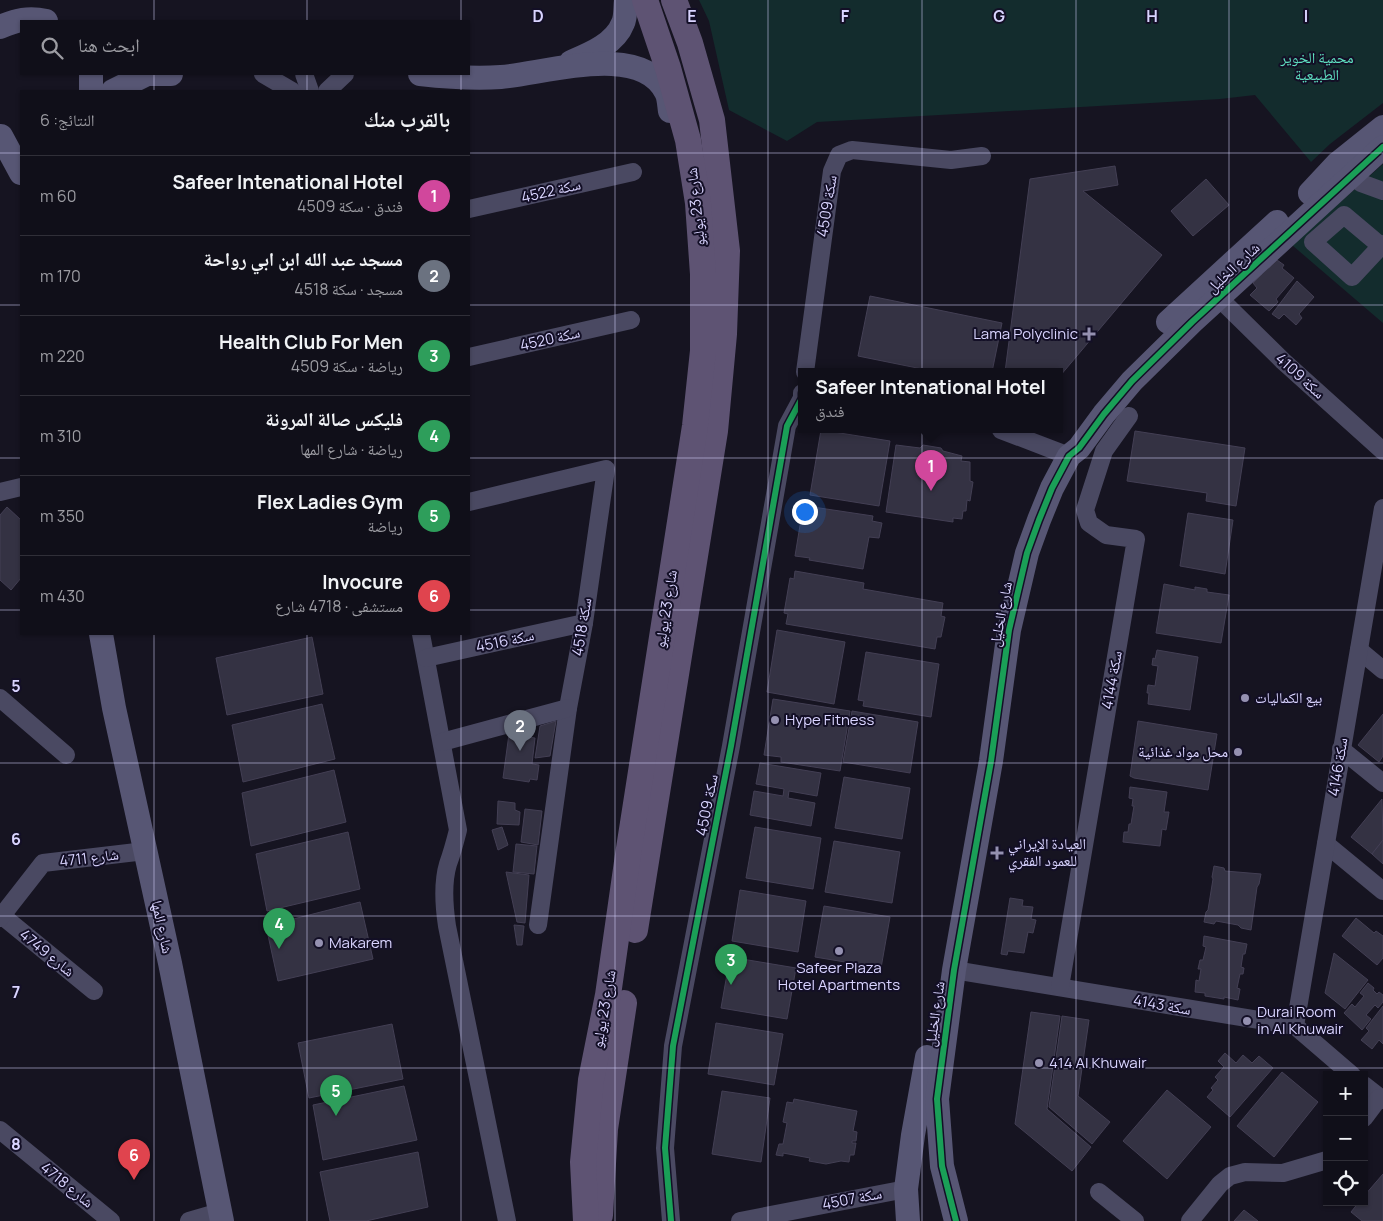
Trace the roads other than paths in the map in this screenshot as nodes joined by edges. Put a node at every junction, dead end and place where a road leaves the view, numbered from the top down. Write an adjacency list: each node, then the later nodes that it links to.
1 (626, 0): 8 (street)
2 (645, 0): 29 (main road, شارع 23 يوليو)
3 (674, 0): 73 (main road, شارع 23 يوليو)
4 (25, 20): 5 (street)
5 (40, 20)
6 (20, 21): 7 (street)
7 (6, 22)
8 (558, 68): 14 (street); 29 (street)
9 (91, 75): 15 (street)
10 (141, 75): 16 (street)
11 (265, 75): 17 (street)
12 (304, 75): 18 (street)
13 (344, 75): 19 (street)
14 (430, 75)
15 (91, 90)
16 (114, 90)
17 (290, 90)
18 (310, 90)
19 (328, 90)
20 (1383, 127): 25 (street, شارع الخليل)
21 (8, 138): 24 (street)
22 (1383, 147): 25 (street, شارع الخليل)
23 (982, 156): 33 (street, سكة 4509)
24 (20, 170)
25 (1344, 170): 27 (street); 30 (street, شارع الخليل); 38 (street, شارع الخليل)
26 (633, 172): 28 (street, سكة 4522)
27 (1383, 191)
28 (470, 209)
29 (703, 274): 73 (main road, شارع 23 يوليو)
30 (1219, 298): 37 (street, سكة 4109); 38 (street, شارع الخليل)
31 (631, 320): 32 (street, سكة 4520)
32 (470, 357)
33 (806, 368)
34 (798, 405): 77 (street, سكة 4509)
35 (1129, 416): 61 (street, سكة 4144)
36 (1009, 433): 38 (street)
37 (1383, 451)
38 (1069, 456): 60 (street, شارع الخليل)
39 (20, 487): 40 (street)
40 (0, 492)
41 (470, 502): 43 (street, سكة 4518)
42 (1383, 508): 46 (street, سكة 4146)
43 (584, 623): 47 (street, سكة 4516); 50 (street, سكة 4518)
44 (100, 635): 56 (street, شارع المها)
45 (421, 635): 47 (street)
46 (1359, 650): 48 (street); 52 (street, سكة 4146)
47 (426, 658): 51 (street)
48 (1383, 670)
49 (0, 698): 53 (street)
50 (568, 708): 51 (street); 59 (street, سكة 4518)
51 (442, 742): 76 (street)
52 (1341, 748): 54 (street); 55 (street, سكة 4146)
53 (66, 754)
54 (1383, 783)
55 (1326, 844): 57 (street); 63 (street, سكة 4146)
56 (145, 851): 58 (street, 4711 شارع); 72 (street, شارع المها)
57 (1383, 891)
58 (1, 916): 62 (street, 4749 شارع)
59 (538, 925)
60 (954, 970): 61 (street, سكة 4143); 70 (street, شارع الخليل); 80 (street, شارع الخليل)
61 (1060, 987): 63 (street, سكة 4143)
62 (94, 991)
63 (1295, 1026): 64 (street)
64 (1347, 1071)
65 (1368, 1088): 66 (street)
66 (1381, 1099): 67 (street)
67 (1366, 1116)
68 (0, 1130): 74 (street, 4718 شارع)
69 (1324, 1161): 82 (street)
70 (906, 1189): 78 (street, سكة 4507); 79 (street, شارع الخليل)
71 (1098, 1192): 81 (street)
72 (221, 1217): 75 (street)
73 (597, 1218)
74 (111, 1221)
75 (189, 1221)
76 (506, 1221)
77 (671, 1221)
78 (740, 1221)
79 (908, 1221)
80 (956, 1221)
81 (1135, 1221)
82 (1190, 1221)

